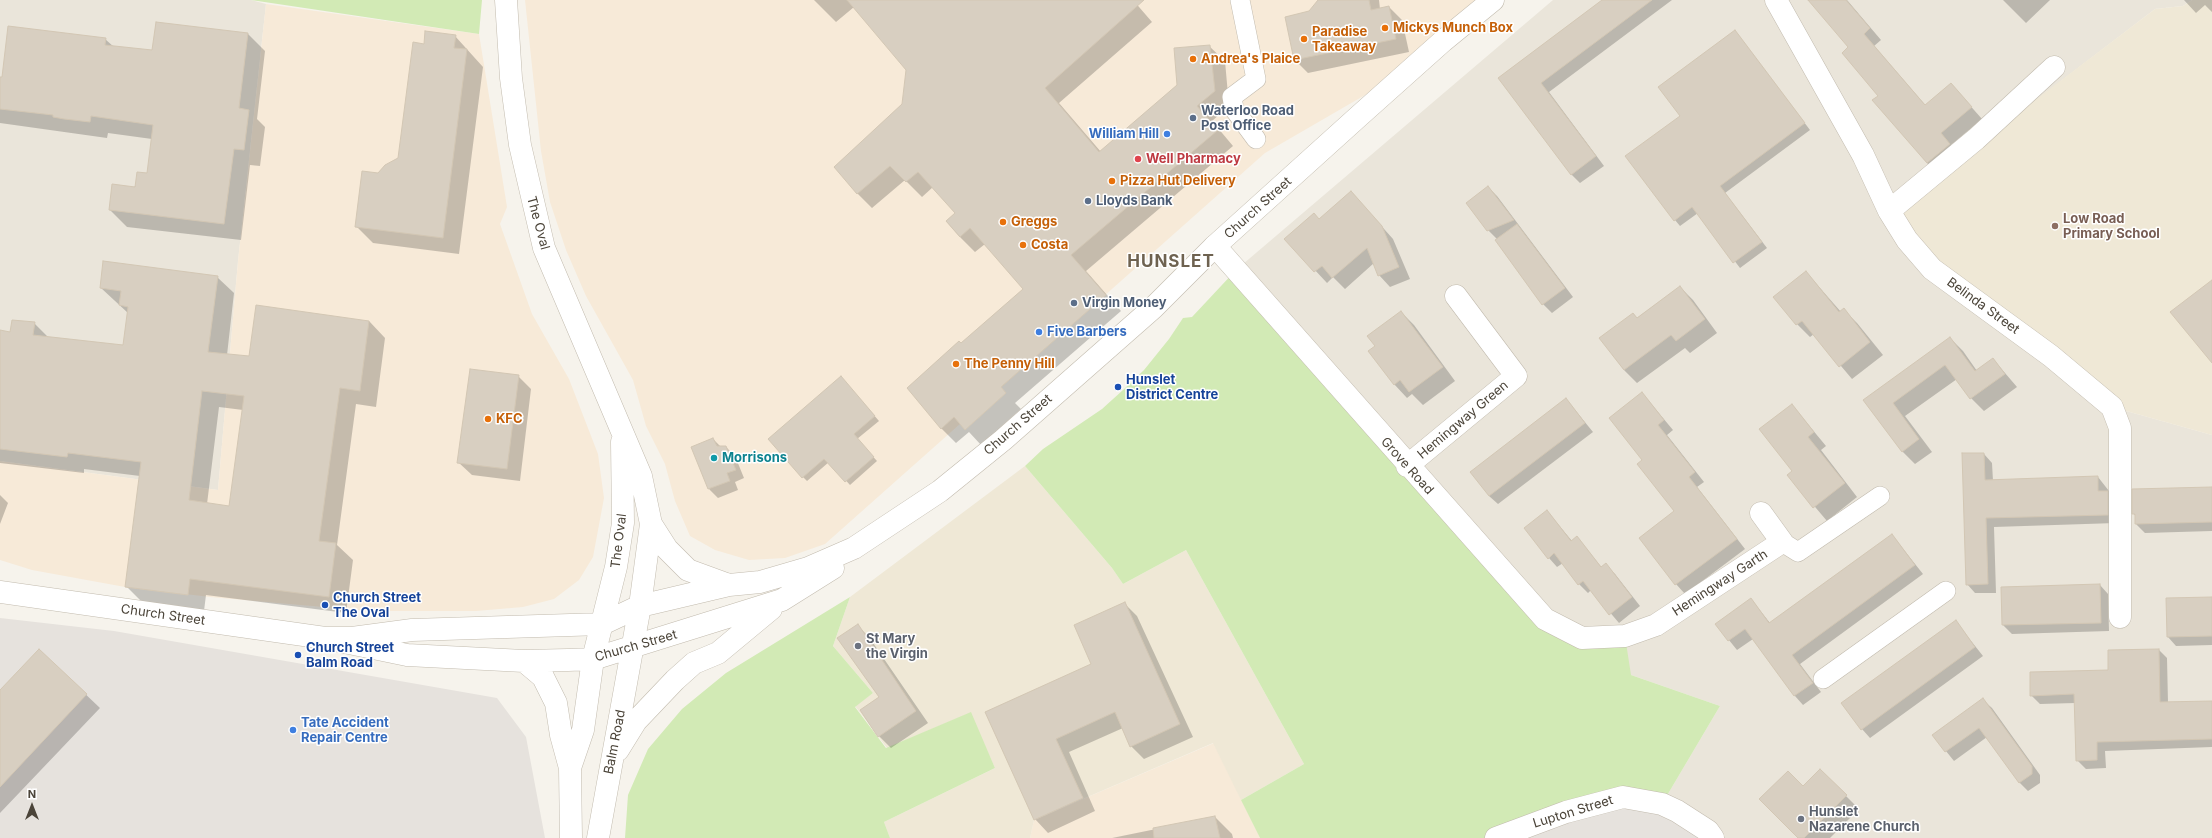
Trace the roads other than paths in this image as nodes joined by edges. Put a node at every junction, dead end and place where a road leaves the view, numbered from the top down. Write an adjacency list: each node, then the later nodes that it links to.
1 (506, 0): 10 (street, The Oval)
2 (1240, 0): 6 (street)
3 (1493, 0): 8 (street, Church Street)
4 (1776, 0): 7 (street, Belinda Street)
5 (2054, 67): 7 (street)
6 (1256, 139)
7 (1889, 211): 22 (street, Belinda Street)
8 (1215, 246): 11 (street, Grove Road); 16 (street, Church Street)
9 (1456, 296): 11 (street, Hemingway Green)
10 (622, 433): 14 (street, The Oval); 23 (street, The Oval)
11 (1407, 466): 24 (street, Grove Road)
12 (1880, 496): 15 (street)
13 (1761, 514): 15 (street, Hemingway Garth)
14 (651, 524): 17 (street); 21 (street, The Oval)
15 (1782, 542): 24 (street, Hemingway Garth)
16 (854, 548): 17 (street, Church Street); 20 (street, Church Street)
17 (729, 584): 21 (street, Church Street)
18 (1946, 591): 29 (street)
19 (0, 592): 25 (street, Church Street)
20 (782, 600): 26 (street, Church Street); 30 (street)
21 (640, 606): 23 (street, Church Street); 26 (street, Balm Road)
22 (2120, 617)
23 (602, 624): 25 (street, Church Street); 27 (street, The Oval)
24 (1625, 636)
25 (325, 638): 28 (street, Church Street)
26 (633, 647): 27 (street, Church Street); 30 (street, Balm Road)
27 (592, 659): 28 (street, Church Street); 31 (street)
28 (524, 661): 31 (street)
29 (1823, 679)
30 (611, 761): 33 (street, Balm Road)
31 (570, 768): 32 (street)
32 (571, 838)
33 (598, 838)
34 (1496, 838): 35 (street, Lupton Street)
35 (1713, 838)

